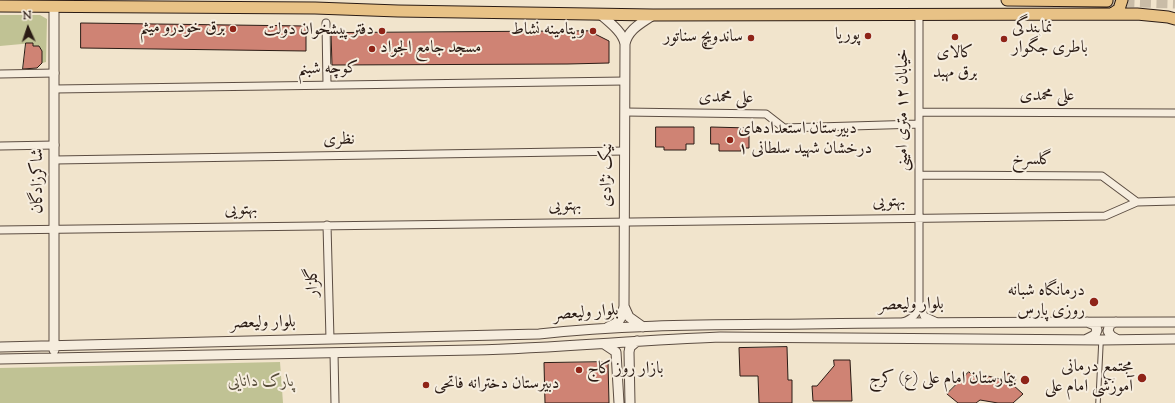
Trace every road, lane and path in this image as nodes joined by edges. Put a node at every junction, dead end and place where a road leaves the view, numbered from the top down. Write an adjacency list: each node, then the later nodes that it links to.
1 (332, 0): 8 (main road)
2 (357, 0): 9 (main road)
3 (1008, 0): 4 (main road)
4 (1107, 0)
5 (1122, 0): 12 (main road)
6 (0, 6): 7 (main road)
7 (54, 6): 8 (main road); 17 (street, شاکرزادگان)
8 (316, 8): 9 (main road)
9 (374, 10): 10 (main road)
10 (600, 14): 13 (main road); 16 (street)
11 (919, 14): 12 (main road); 13 (main road); 23 (street, خیابان ۱۲ متری امینی)
12 (1112, 14): 14 (main road)
13 (653, 15): 16 (street)
14 (1175, 19)
15 (326, 23): 20 (street)
16 (625, 44): 19 (street, نیک نژادی)
17 (55, 73): 18 (street); 21 (street, شاکرزادگان)
18 (0, 74)
19 (625, 81): 20 (street, کوچه شبنم); 22 (street, نیک نژادی)
20 (327, 85): 21 (street, کوچه شبنم)
21 (55, 89): 26 (street, شاکرزادگان)
22 (625, 112): 25 (street, علی محمدی); 28 (street, نیک نژادی)
23 (919, 112): 24 (street, علی محمدی); 25 (street, خیابان ۱۲ متری امینی)
24 (1175, 113)
25 (919, 124): 30 (street, خیابان ۱۲ متری امینی)
26 (55, 145): 27 (street); 29 (street, شاکرزادگان)
27 (0, 146)
28 (625, 151): 29 (street, نظری); 34 (street, نیک نژادی)
29 (55, 160): 36 (street, شاکرزادگان)
30 (919, 175): 32 (street, گلسرخ); 33 (street, خیابان ۱۲ متری امینی)
31 (1175, 201): 32 (street, بهتویی)
32 (1137, 202): 33 (street, بهتویی)
33 (919, 217): 34 (street, بهتویی); 38 (street, خیابان ۱۲ متری امینی)
34 (624, 221): 35 (street, بهتویی); 39 (street, نیک نژادی)
35 (328, 225): 36 (street, بهتویی); 53 (street, گلزار)
36 (54, 229): 37 (street, بهتویی); 60 (street, شاکرزادگان)
37 (0, 230)
38 (919, 303): 40 (street); 44 (street)
39 (624, 306): 47 (street); 48 (street)
40 (939, 322): 41 (street, بلوار ولیعصر); 44 (street, بلوار ولیعصر)
41 (1087, 322): 42 (street, بلوار ولیعصر); 55 (street)
42 (1118, 322): 43 (street, بلوار ولیعصر); 57 (street)
43 (1175, 322)
44 (902, 323): 46 (street, بلوار ولیعصر)
45 (721, 324): 46 (street, بلوار ولیعصر); 47 (street, بلوار ولیعصر); 51 (street)
46 (744, 324): 52 (street)
47 (643, 327): 48 (street, بلوار ولیعصر)
48 (605, 329): 49 (street, بلوار ولیعصر)
49 (496, 335): 50 (street, بلوار ولیعصر); 64 (street)
50 (474, 336): 53 (street, بلوار ولیعصر); 63 (street)
51 (720, 337): 52 (street, بلوار ولیعصر); 58 (street, بلوار ولیعصر)
52 (742, 338): 55 (street, بلوار ولیعصر)
53 (330, 339): 60 (street, بلوار ولیعصر)
54 (1175, 339): 57 (street, بلوار ولیعصر)
55 (1084, 340): 56 (street, بلوار ولیعصر)
56 (1101, 340): 57 (street, بلوار ولیعصر); 74 (lane)
57 (1118, 340)
58 (637, 341): 59 (street, بلوار ولیعصر); 66 (street)
59 (604, 344): 64 (street, بلوار ولیعصر); 65 (street)
60 (59, 345): 61 (street, بلوار ولیعصر); 68 (street, شاکرزادگان); 69 (street)
61 (44, 346): 62 (street, بلوار ولیعصر); 68 (street)
62 (0, 347)
63 (474, 350): 64 (street, بلوار ولیعصر); 67 (street, بلوار ولیعصر)
64 (497, 350)
65 (616, 352): 66 (street); 72 (street)
66 (629, 352): 73 (street)
67 (334, 353): 69 (street, بلوار ولیعصر); 71 (street)
68 (50, 357): 69 (street, بلوار ولیعصر); 70 (street, بلوار ولیعصر)
69 (64, 357)
70 (0, 359)
71 (334, 403)
72 (619, 403)
73 (630, 403)
74 (1098, 403)

